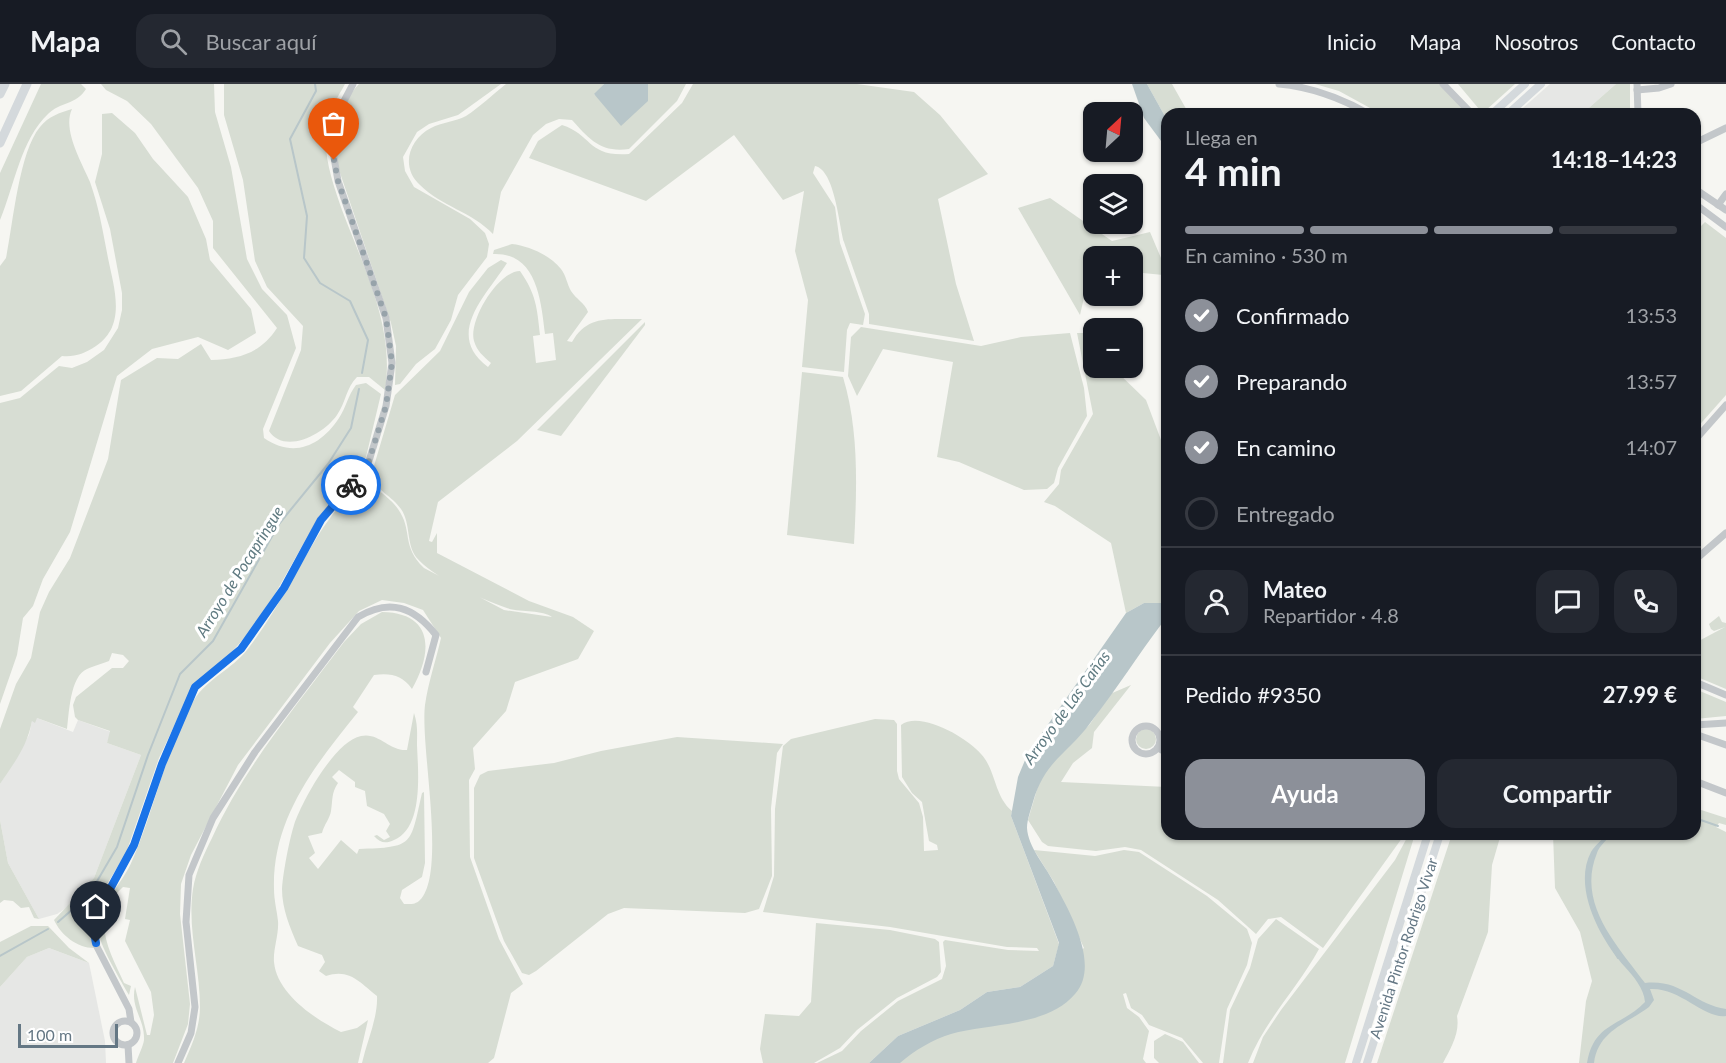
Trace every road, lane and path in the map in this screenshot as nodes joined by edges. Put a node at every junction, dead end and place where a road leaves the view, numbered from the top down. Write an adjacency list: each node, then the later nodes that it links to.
1 (4, 84): 10 (highway)
2 (27, 84): 18 (highway)
3 (353, 84): 44 (street)
4 (1279, 84): 11 (street)
5 (1443, 84): 12 (street)
6 (1526, 84): 13 (main road)
7 (1541, 84): 14 (main road)
8 (1671, 84): 9 (street)
9 (1637, 87): 15 (street)
10 (0, 94)
11 (1357, 108)
12 (1466, 108)
13 (1499, 108)
14 (1515, 108)
15 (1638, 108)
16 (1726, 128): 17 (street)
17 (1701, 140)
18 (0, 143)
19 (1701, 193): 21 (street)
20 (1726, 194): 21 (street)
21 (1719, 205): 23 (street)
22 (1701, 208): 24 (street)
23 (1726, 210)
24 (1726, 226)
25 (1726, 405): 26 (street)
26 (1701, 433)
27 (1726, 533): 28 (street)
28 (1701, 555)
29 (426, 672): 47 (street)
30 (1701, 685): 31 (street)
31 (1726, 696)
32 (1726, 723): 33 (street)
33 (1709, 724): 34 (street); 36 (street)
34 (1701, 725)
35 (1701, 736): 36 (street)
36 (1712, 740): 37 (street)
37 (1726, 745)
38 (1158, 748): 38 (street); 39 (street)
39 (1161, 750)
40 (1701, 783): 41 (street)
41 (1726, 793)
42 (1426, 840): 48 (main road, Avenida Pintor Rodrigo Vivar)
43 (1438, 840): 49 (main road, Avenida Pintor Rodrigo Vivar)
44 (131, 1022): 45 (street); 45 (street)
45 (128, 1045): 46 (street)
46 (129, 1063)
47 (178, 1063)
48 (1356, 1063)
49 (1367, 1063)

